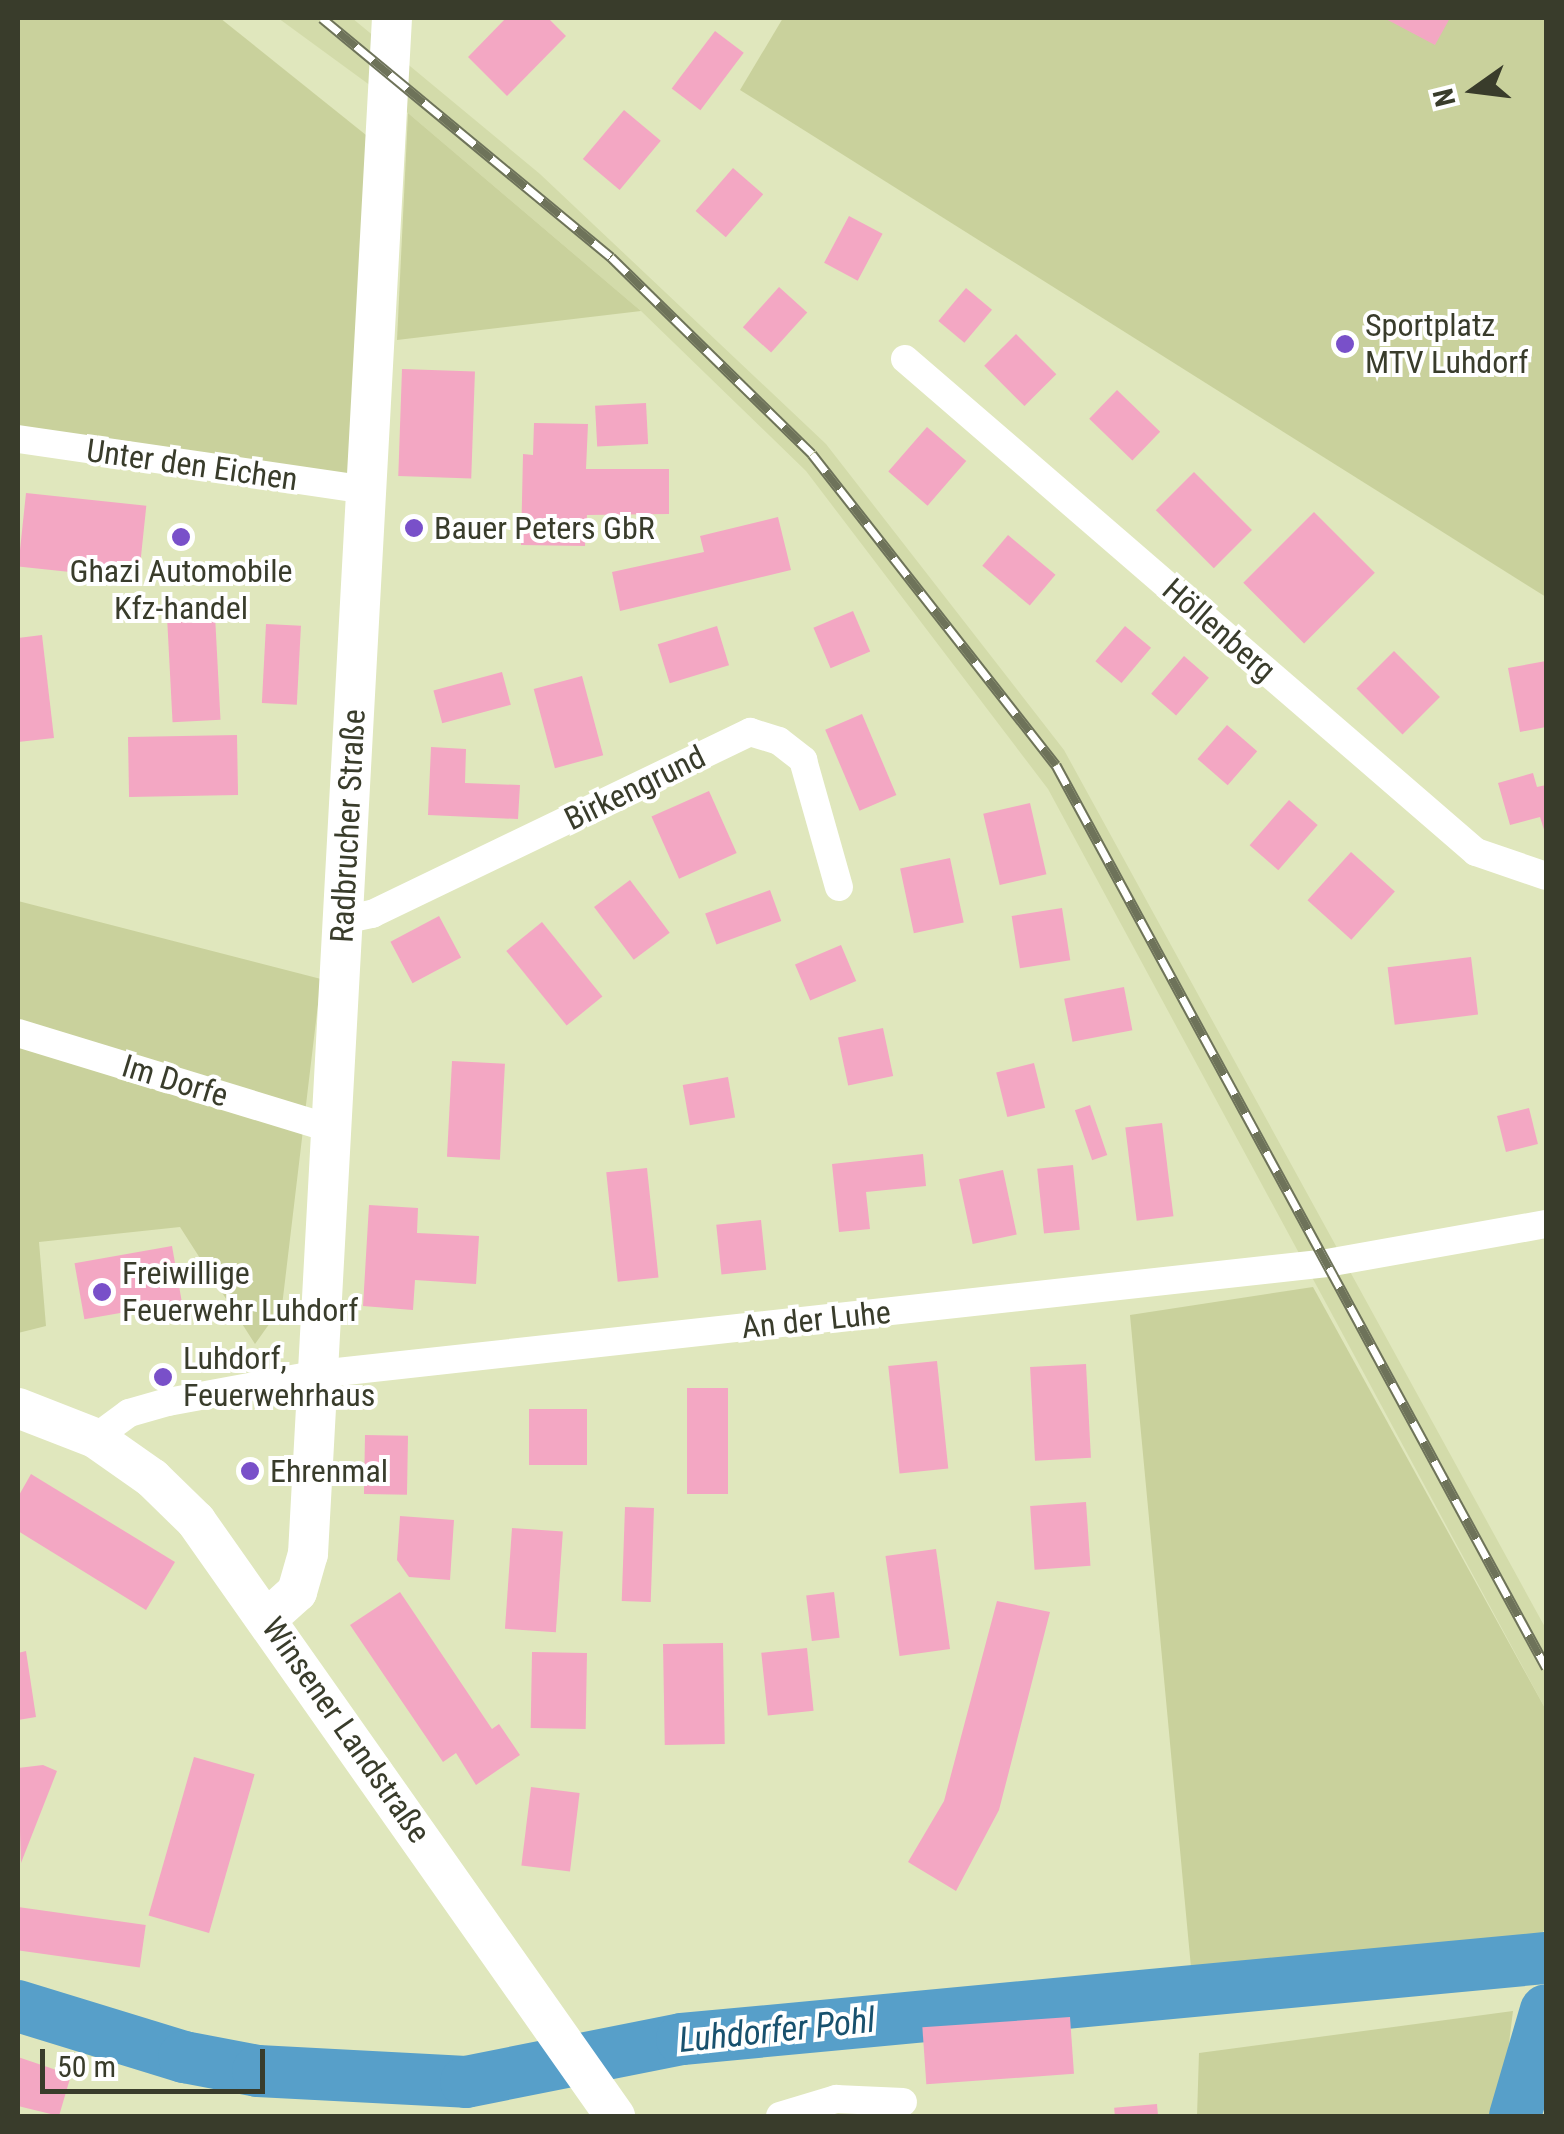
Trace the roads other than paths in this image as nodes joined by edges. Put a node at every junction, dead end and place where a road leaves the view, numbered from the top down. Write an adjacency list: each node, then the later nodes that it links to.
1 (392, 18): 4 (street, Radbrucher Straße)
2 (905, 359): 5 (street, Höllenberg)
3 (18, 439): 4 (street, Unter den Eichen)
4 (366, 490): 7 (street, Radbrucher Straße)
5 (1546, 876)
6 (839, 886): 7 (street, Birkengrund)
7 (343, 920): 9 (street, Radbrucher Straße)
8 (18, 1033): 9 (street, Im Dorfe)
9 (332, 1129): 11 (street, Radbrucher Straße)
10 (1546, 1224): 11 (street, An der Luhe)
11 (318, 1374): 13 (street, An der Luhe); 14 (street, Radbrucher Straße)
12 (18, 1408): 13 (street, Winsener Landstraße)
13 (95, 1438): 14 (street, Winsener Landstraße)
14 (268, 1618): 16 (street, Winsener Landstraße)
15 (903, 2102): 17 (street)
16 (610, 2109)
17 (780, 2116)

